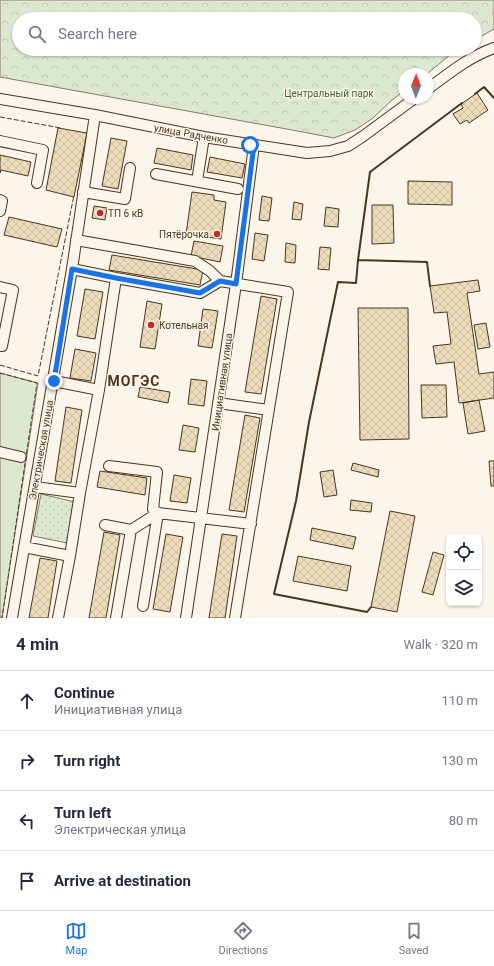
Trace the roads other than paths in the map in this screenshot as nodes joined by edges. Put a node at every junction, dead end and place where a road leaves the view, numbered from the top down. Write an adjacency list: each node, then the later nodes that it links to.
1 (494, 48): 2 (street)
2 (482, 53)
3 (476, 56): 4 (street)
4 (434, 84)
5 (0, 99): 7 (street, улица Радченко)
6 (407, 104): 10 (street, улица Радченко)
7 (94, 115): 8 (street, улица Радченко); 16 (street, Электрическая улица)
8 (204, 137): 10 (street, улица Радченко); 13 (street)
9 (0, 141): 14 (street)
10 (254, 145): 23 (street, Инициативная улица)
11 (130, 168): 16 (street)
12 (156, 174): 13 (street)
13 (197, 181): 15 (street)
14 (36, 183)
15 (238, 189)
16 (83, 192): 19 (street, Электрическая улица)
17 (0, 200): 18 (street)
18 (0, 211)
19 (76, 240): 20 (street, Электрическая улица); 22 (street)
20 (72, 269): 21 (street); 26 (street, Электрическая улица)
21 (116, 278): 22 (street); 27 (street)
22 (220, 281): 23 (street)
23 (236, 284): 28 (street, Инициативная улица); 29 (street)
24 (0, 287): 25 (street)
25 (0, 346)
26 (54, 381): 27 (street); 33 (street, Электрическая улица)
27 (99, 390): 34 (street)
28 (218, 403): 29 (street); 36 (street, Инициативная улица)
29 (269, 410): 37 (street)
30 (0, 452): 31 (street)
31 (20, 457)
32 (109, 466): 35 (street)
33 (35, 487): 34 (street); 40 (street, Электрическая улица)
34 (80, 493): 41 (street)
35 (158, 513): 36 (street); 39 (street); 42 (street)
36 (202, 519): 37 (street); 46 (street, Инициативная улица)
37 (251, 524): 47 (street)
38 (105, 525): 39 (street)
39 (131, 530): 45 (street)
40 (24, 547): 41 (street); 43 (street, Электрическая улица)
41 (70, 556): 44 (street)
42 (143, 606)
43 (12, 618)
44 (58, 618)
45 (116, 618)
46 (186, 618)
47 (235, 618)

